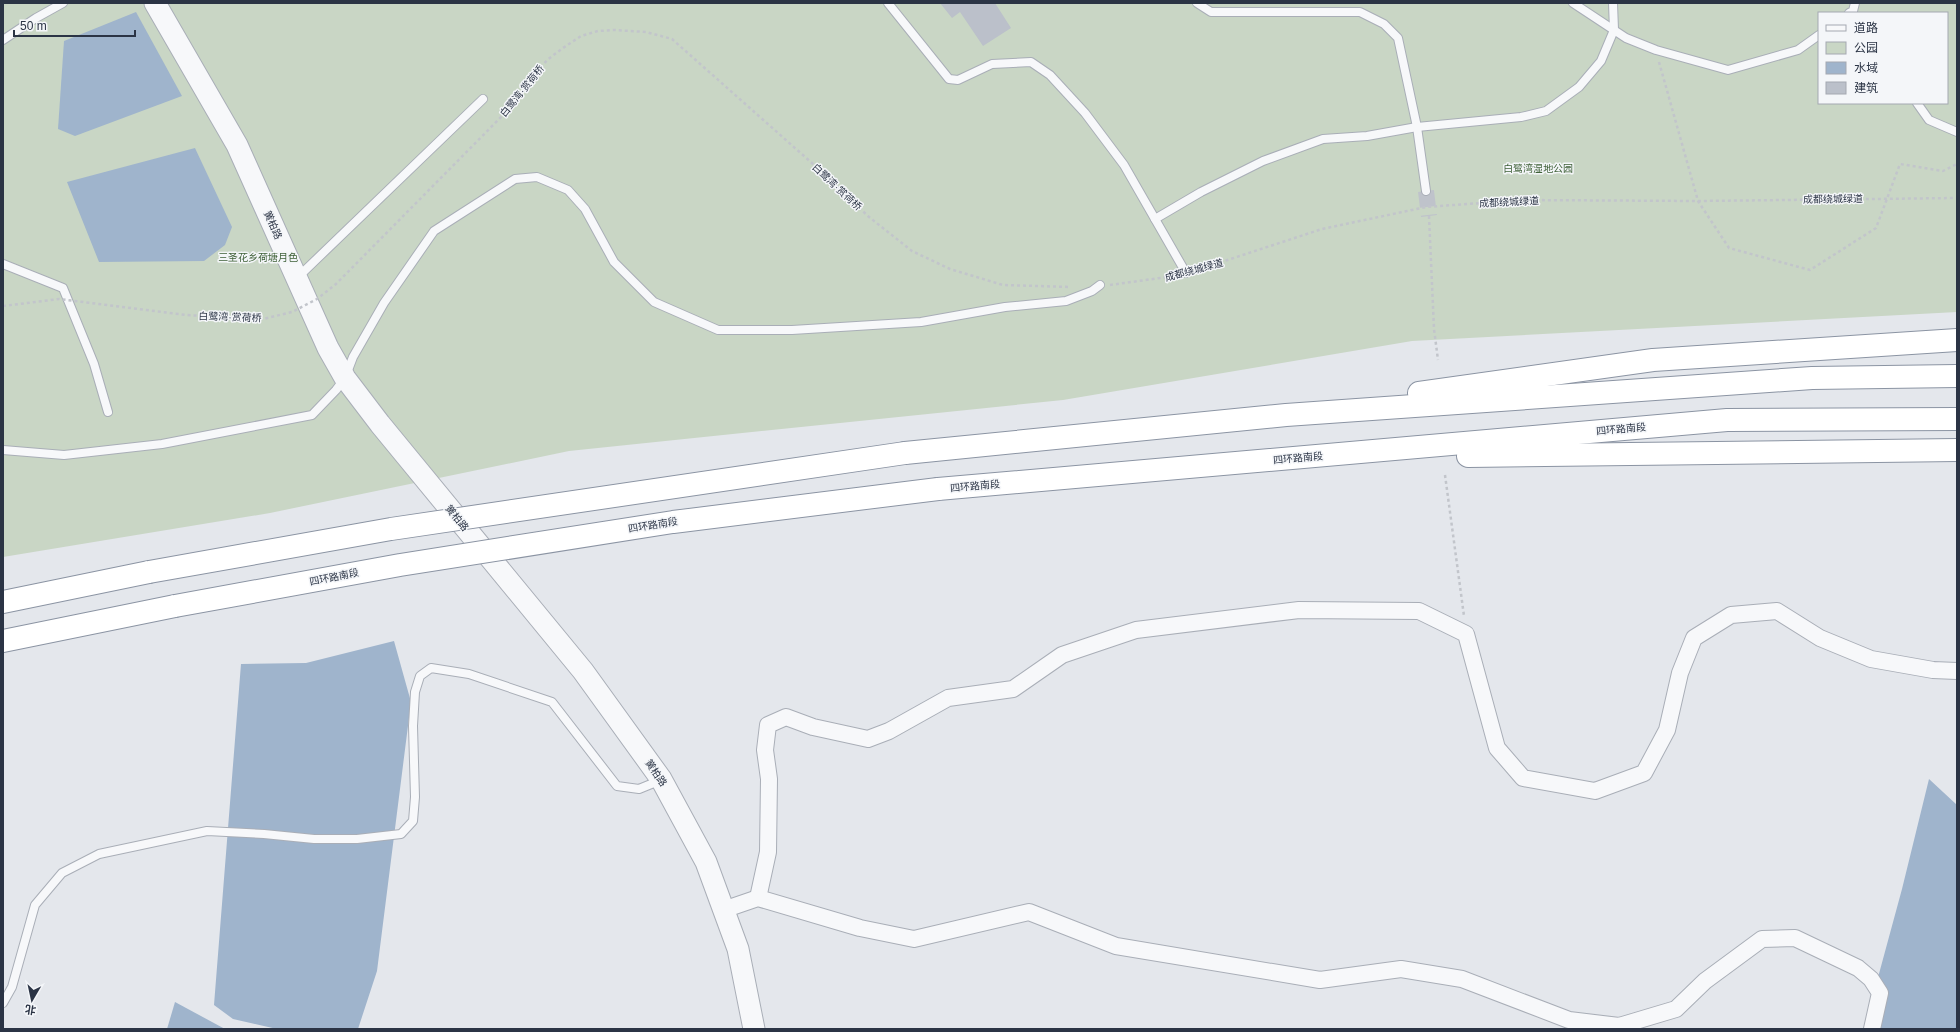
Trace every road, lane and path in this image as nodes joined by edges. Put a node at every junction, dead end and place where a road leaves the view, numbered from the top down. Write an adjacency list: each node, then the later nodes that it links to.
1 (63, 3): 9 (lane)
2 (155, 3): 24 (street, 黉柏路)
3 (888, 3): 21 (lane)
4 (1197, 3): 13 (lane)
5 (1573, 3): 7 (lane)
6 (1613, 3): 7 (lane)
7 (1614, 30): 10 (lane); 13 (lane)
8 (1818, 36): 10 (lane)
9 (3, 40)
10 (1656, 50): 19 (path)
11 (483, 99): 24 (lane)
12 (1918, 104): 14 (lane)
13 (1417, 127): 16 (lane); 21 (lane)
14 (1957, 132)
15 (1957, 164): 18 (path)
16 (1426, 192)
17 (1957, 198): 18 (path, 成都绕城绿道)
18 (1887, 199): 19 (path, 成都绕城绿道); 19 (path)
19 (1698, 201): 23 (path, 成都绕城绿道)
20 (1429, 216): 29 (path)
21 (1154, 219): 23 (lane)
22 (3, 264): 32 (lane)
23 (1186, 273): 25 (path, 成都绕城绿道)
24 (297, 278): 31 (street, 黉柏路)
25 (1100, 285): 26 (path, 成都绕城绿道); 31 (lane)
26 (1071, 287): 27 (path, 白鹭湾·赏荷桥, bridge)
27 (3, 306)
28 (1957, 340): 34 (highway)
29 (1438, 360)
30 (1957, 376): 34 (highway)
31 (345, 378): 35 (lane); 43 (street, 黉柏路)
32 (108, 412)
33 (1957, 419): 37 (highway, 四环路南段)
34 (1189, 425): 39 (highway, bridge)
35 (3, 450)
36 (1957, 450): 37 (highway)
37 (1293, 458): 41 (highway, 四环路南段, bridge)
38 (1444, 475): 40 (path)
39 (3, 602)
40 (1466, 634): 42 (street); 44 (street)
41 (3, 641)
42 (1957, 671)
43 (661, 779): 45 (street, 黉柏路); 46 (lane)
44 (758, 898): 45 (street); 48 (street)
45 (724, 910): 47 (street, 黉柏路)
46 (3, 1003)
47 (754, 1029)
48 (1872, 1029)

